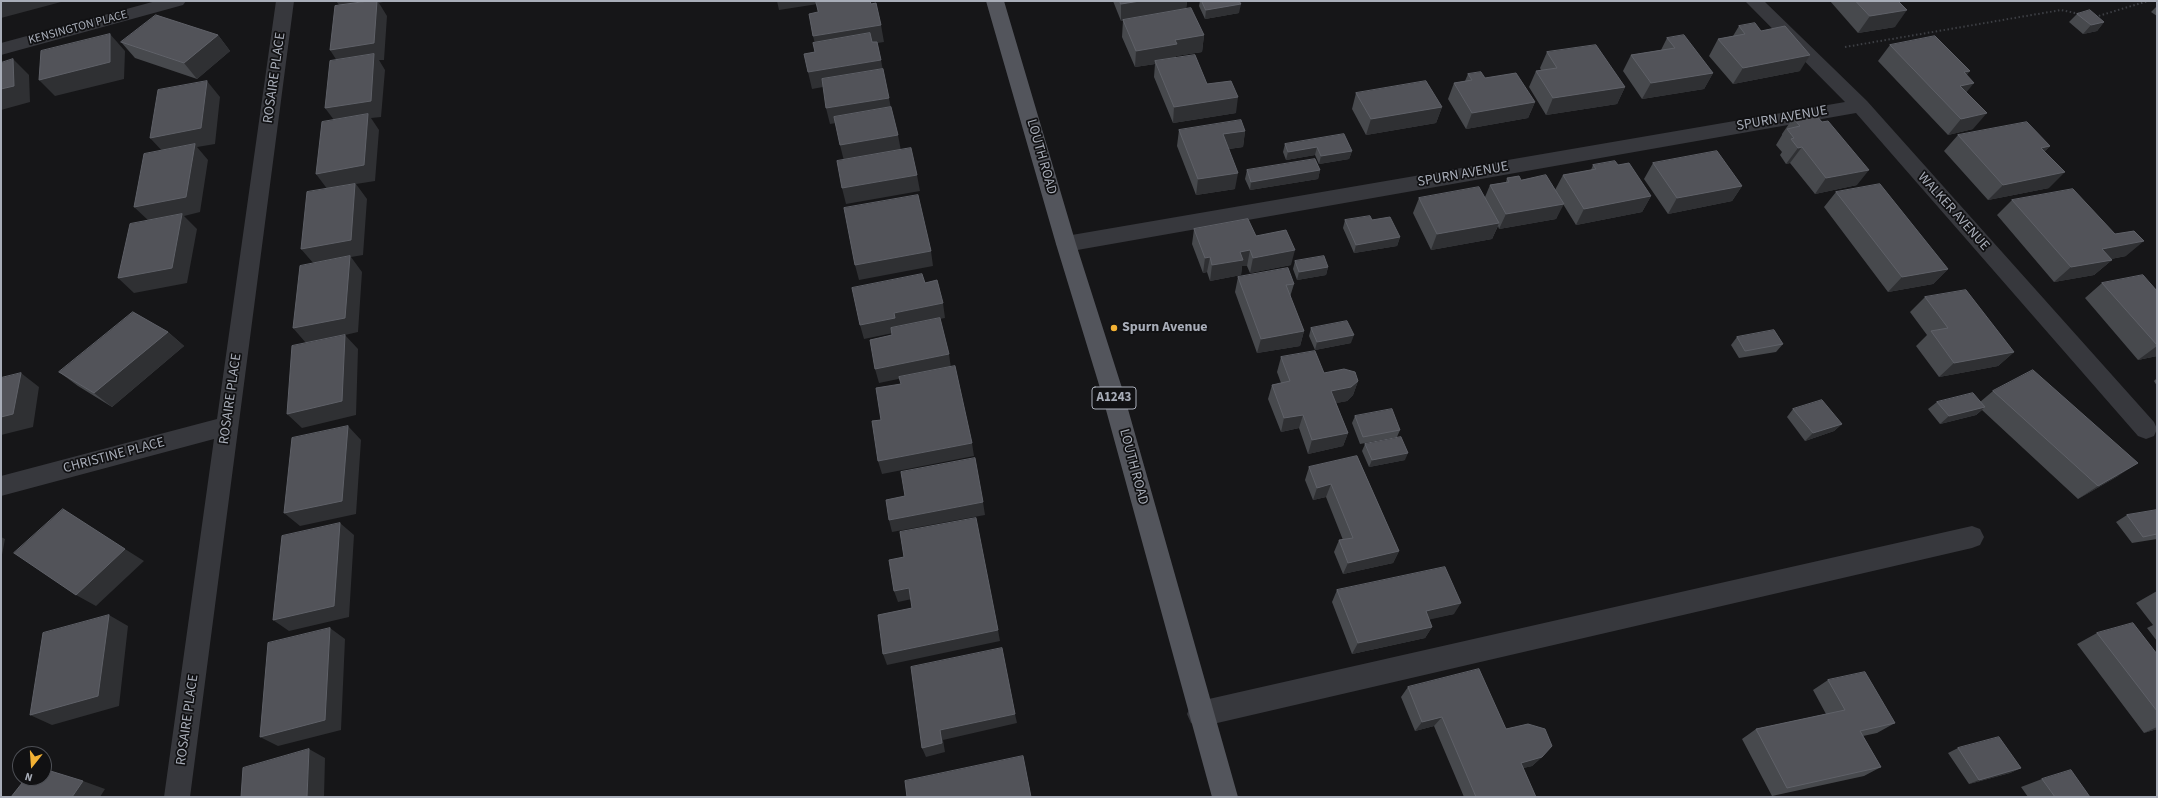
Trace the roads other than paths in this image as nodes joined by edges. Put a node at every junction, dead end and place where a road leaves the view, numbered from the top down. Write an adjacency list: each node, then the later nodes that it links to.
1 (177, 1): 5 (street, KENSINGTON PLACE)
2 (285, 1): 8 (street, ROSAIRE PLACE)
3 (995, 1): 7 (main road, LOUTH ROAD / A1243)
4 (1754, 1): 6 (street, WALKER AVENUE)
5 (1, 49)
6 (1860, 106): 7 (street, SPURN AVENUE); 9 (street, WALKER AVENUE)
7 (1066, 244): 12 (main road, LOUTH ROAD / A1243)
8 (227, 426): 10 (street, CHRISTINE PLACE); 13 (street, ROSAIRE PLACE)
9 (2146, 429)
10 (1, 486)
11 (1972, 537): 12 (street)
12 (1200, 714): 14 (main road, LOUTH ROAD / A1243)
13 (177, 797)
14 (1225, 797)

